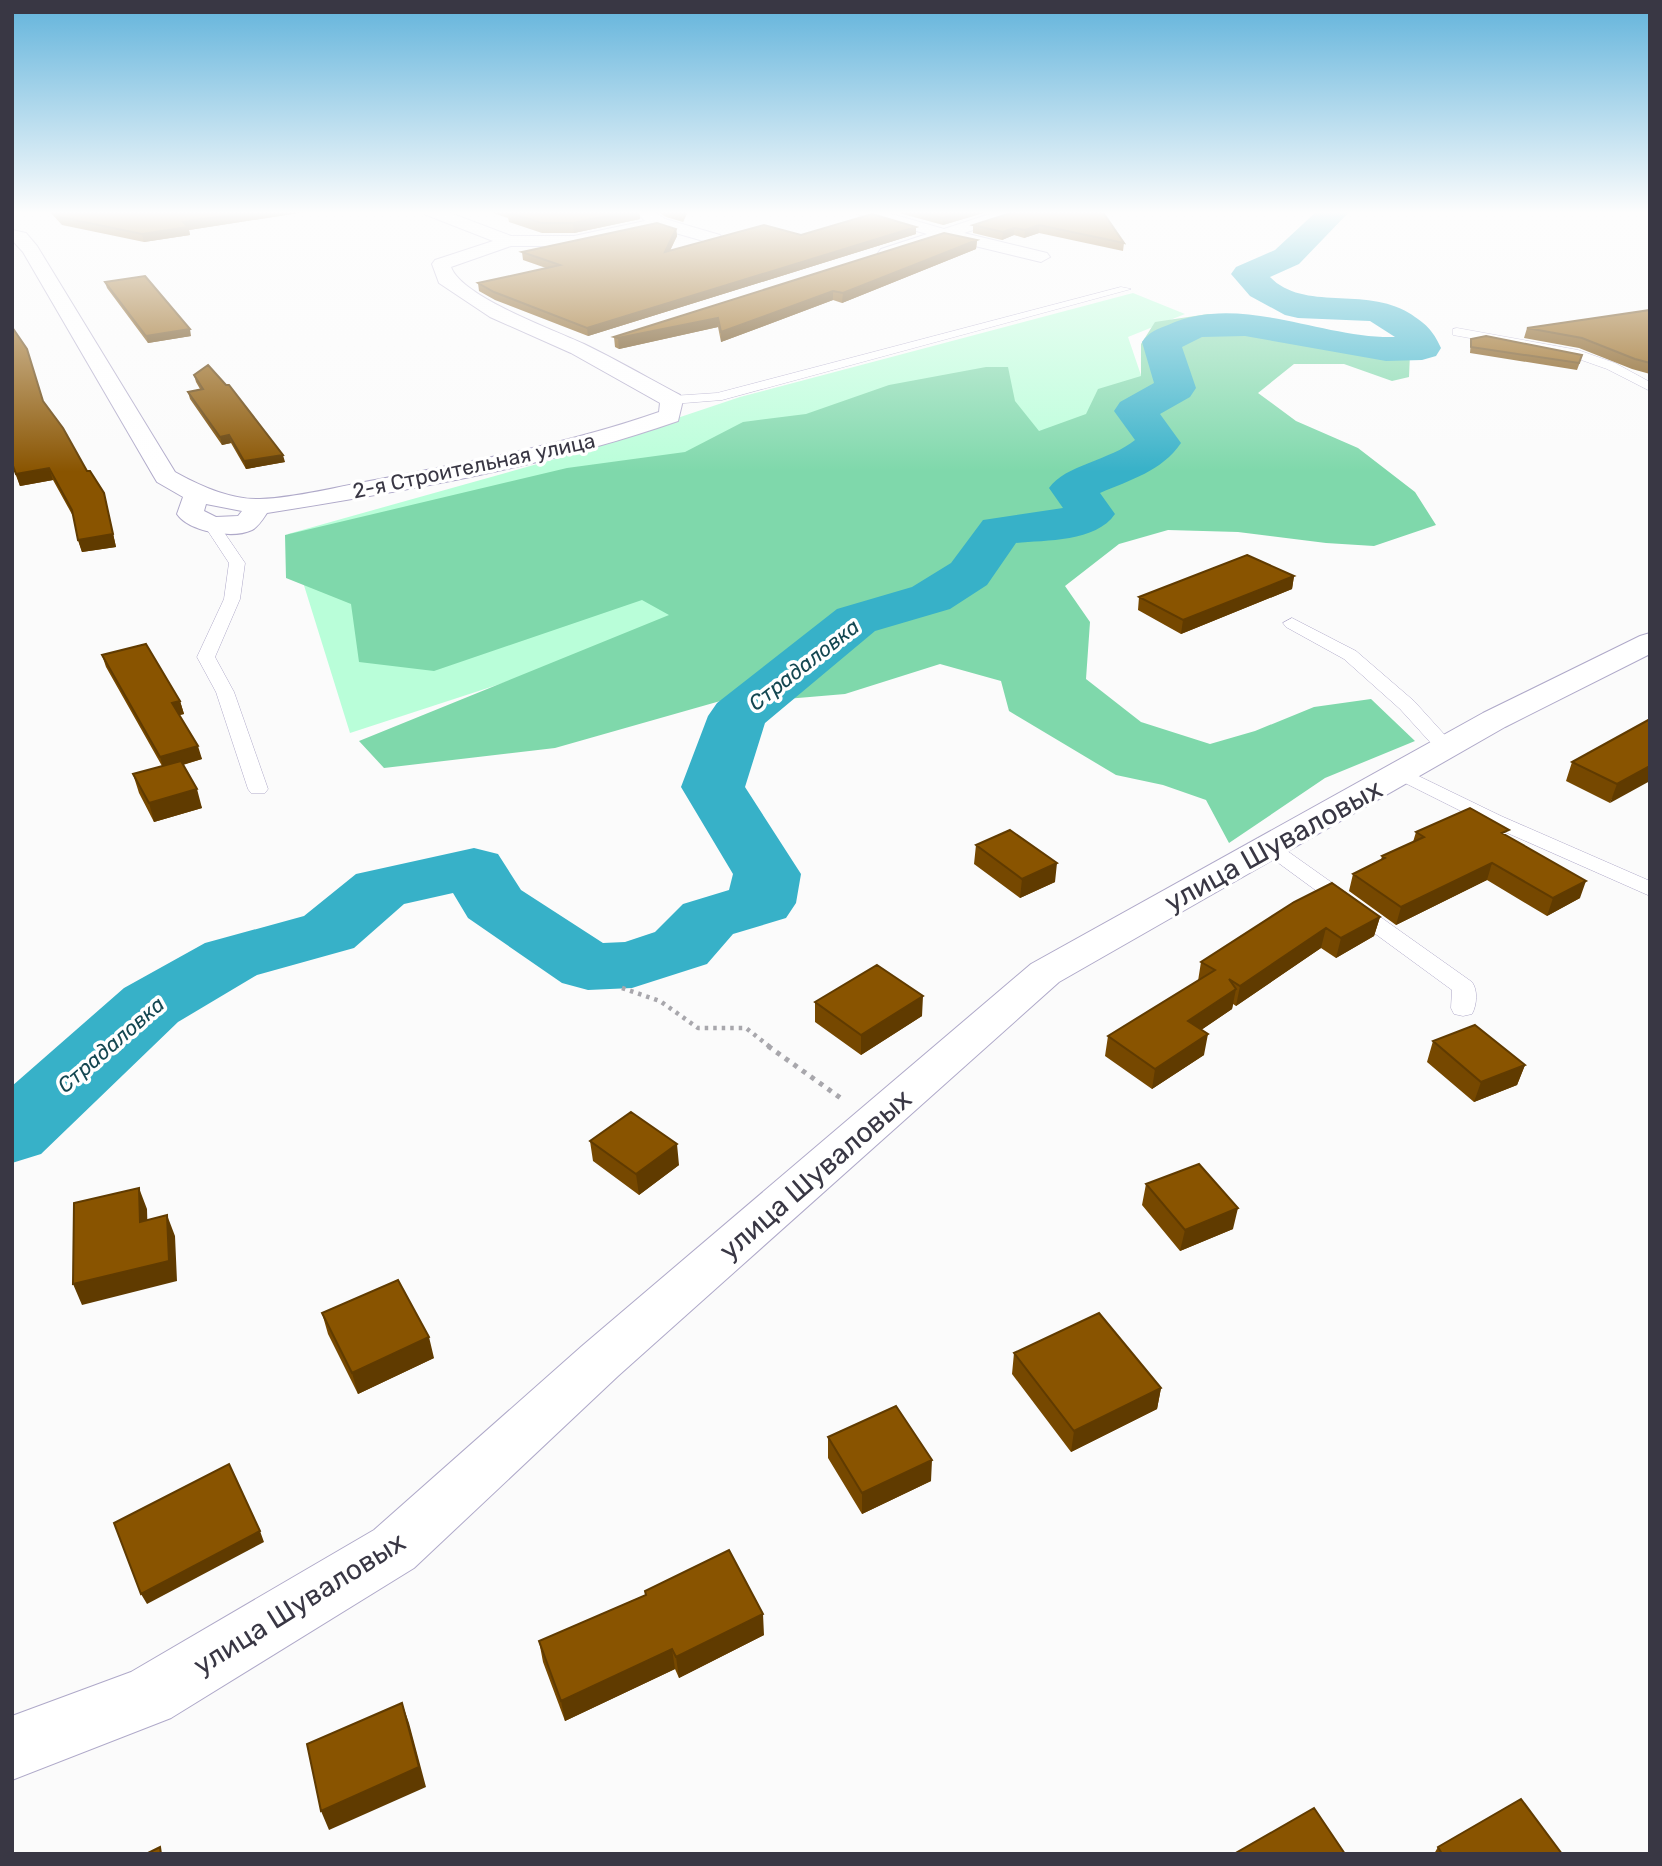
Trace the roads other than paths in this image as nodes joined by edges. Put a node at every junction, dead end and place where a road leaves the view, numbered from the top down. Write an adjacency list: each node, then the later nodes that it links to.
1 (60, 298): 9 (street)
2 (475, 298): 6 (street)
3 (1091, 298): 8 (lane)
4 (1457, 332): 7 (lane)
5 (601, 343): 6 (street)
6 (578, 349): 8 (street)
7 (1650, 387)
8 (672, 400): 10 (street, 2-я Строительная улица)
9 (196, 494): 10 (street); 11 (street)
10 (259, 507): 11 (street)
11 (212, 525): 16 (lane)
12 (1292, 623): 14 (lane)
13 (1650, 642): 14 (street, улица Шуваловых)
14 (1446, 748): 15 (street, улица Шуваловых)
15 (1400, 773): 17 (street, улица Шуваловых); 18 (lane)
16 (258, 789)
17 (1269, 847): 19 (lane); 20 (street, улица Шуваловых)
18 (1650, 889)
19 (1463, 1008)
20 (12, 1748)

